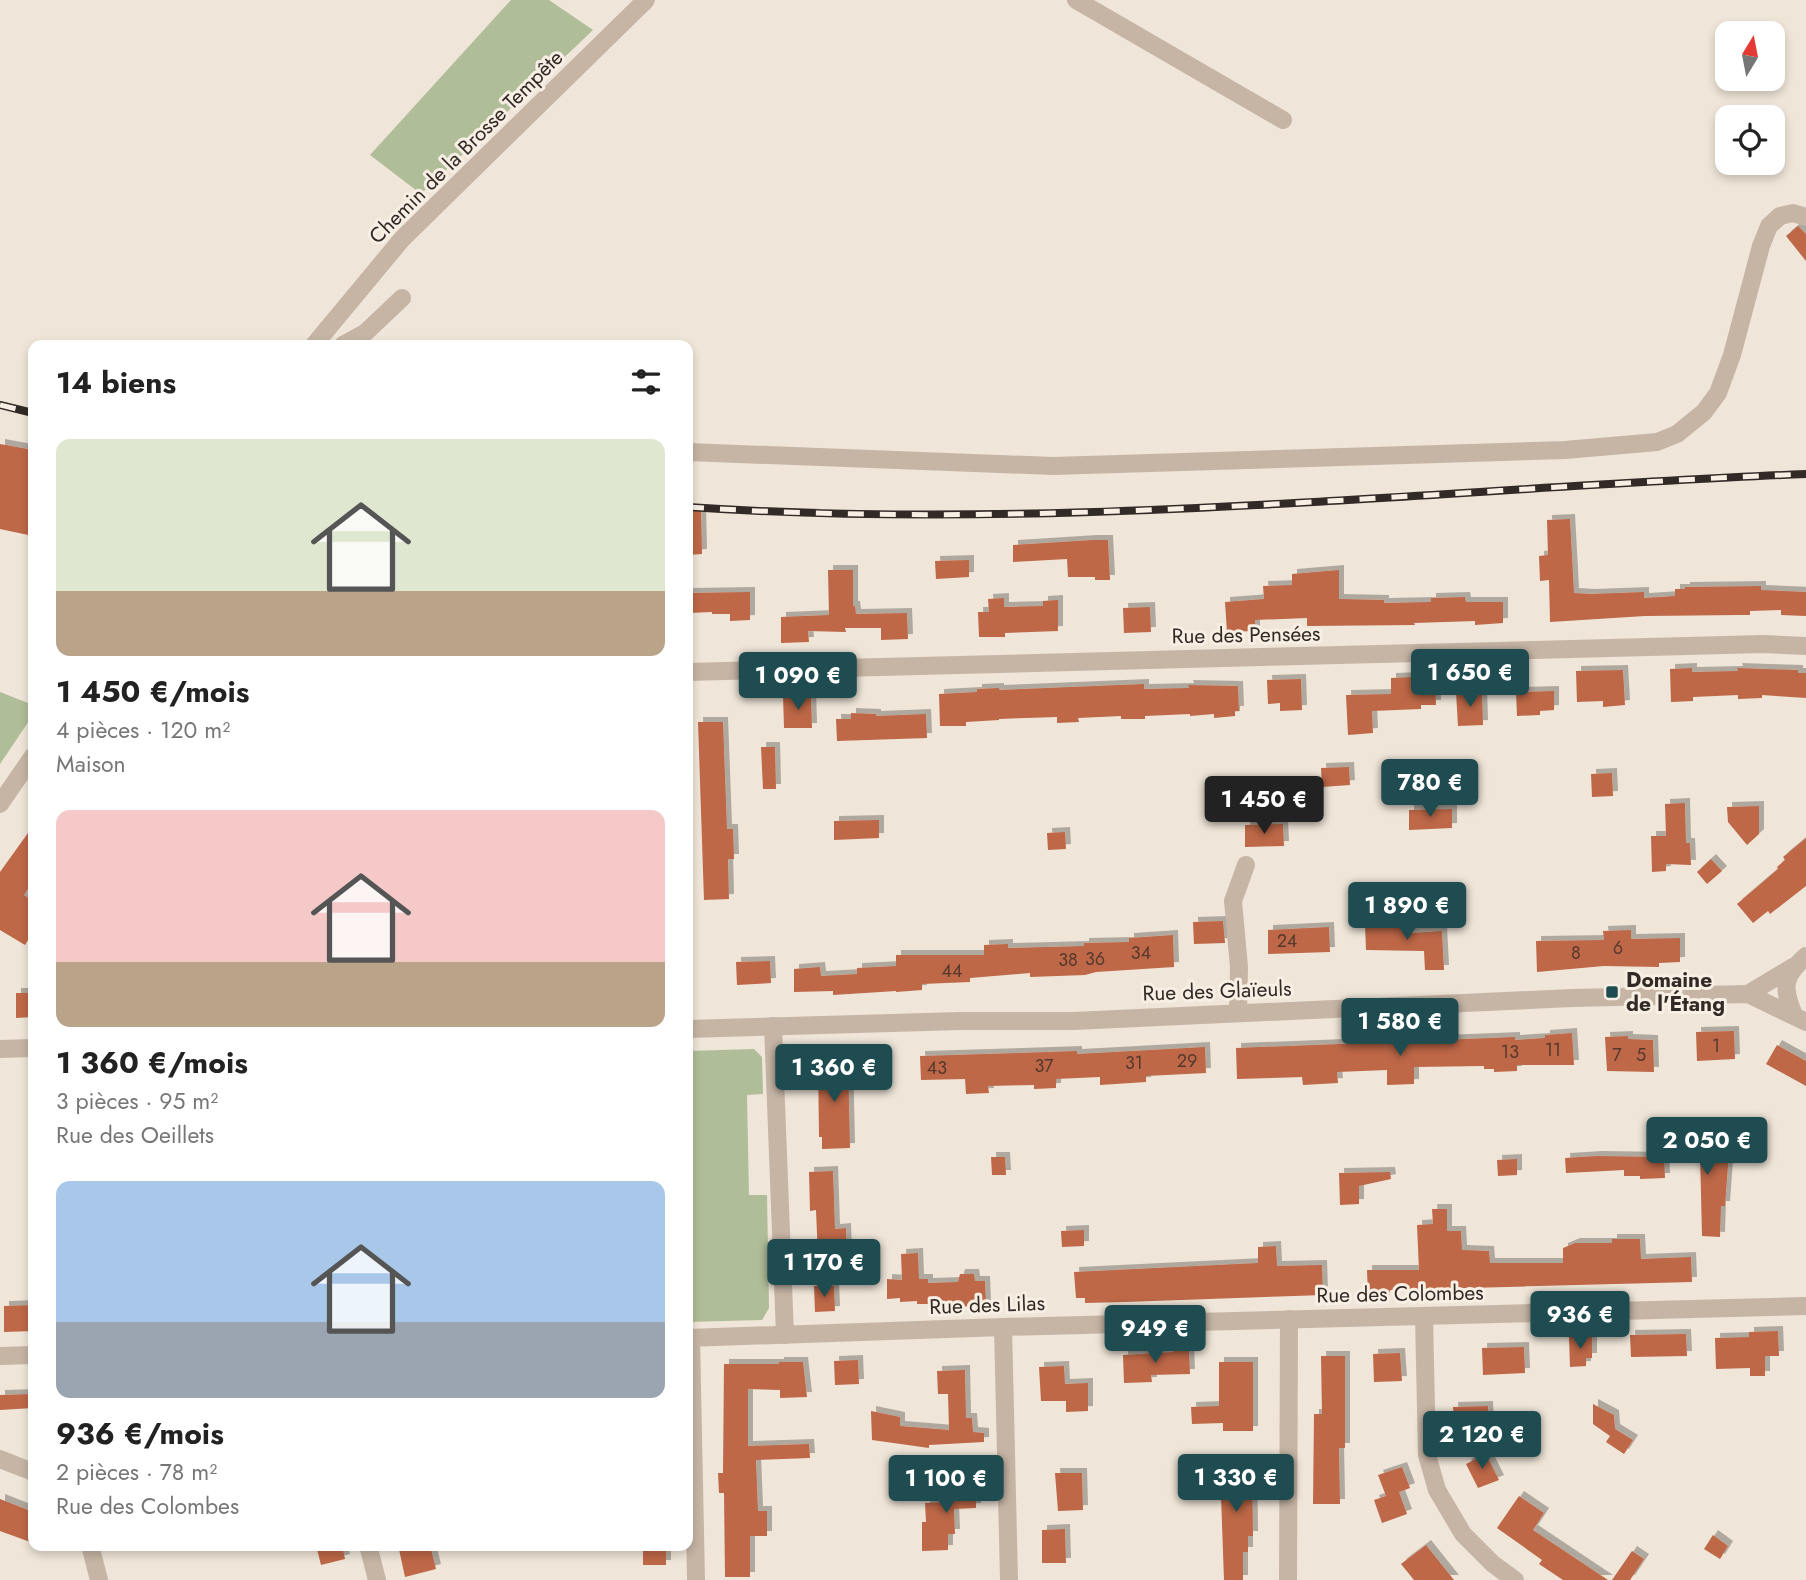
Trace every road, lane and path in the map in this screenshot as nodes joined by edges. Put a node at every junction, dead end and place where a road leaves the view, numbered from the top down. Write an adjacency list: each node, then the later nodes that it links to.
1 (646, 0): 6 (street, Chemin de la Brosse Tempête)
2 (1076, 0): 3 (street)
3 (1283, 120)
4 (1806, 218): 8 (street)
5 (402, 298): 7 (street)
6 (319, 338)
7 (349, 340)
8 (693, 453)
9 (1806, 646): 10 (street, Rue des Pensées)
10 (693, 672)
11 (28, 763): 12 (street)
12 (0, 804)
13 (1246, 865): 16 (street)
14 (1801, 961): 15 (street, Rue des Glaïeuls); 17 (street)
15 (1748, 994): 16 (street, Rue des Glaïeuls); 17 (street, Rue des Glaïeuls)
16 (1238, 1013): 18 (street, Rue des Glaïeuls)
17 (1800, 1018)
18 (774, 1026): 19 (street, Rue des Glaïeuls); 26 (street)
19 (693, 1028)
20 (28, 1048): 21 (street)
21 (0, 1049)
22 (1806, 1306): 23 (street, Rue des Colombes)
23 (1424, 1316): 24 (street, Rue des Colombes); 40 (street)
24 (1289, 1320): 25 (street, Rue des Lilas); 39 (street)
25 (1003, 1327): 26 (street, Rue des Lilas); 38 (street)
26 (785, 1335): 27 (street, Rue des Lilas)
27 (693, 1338)
28 (28, 1355): 29 (street)
29 (0, 1356)
30 (0, 1459): 31 (street)
31 (28, 1470)
32 (693, 1476): 37 (street)
33 (92, 1551): 35 (street)
34 (370, 1551): 36 (street)
35 (99, 1580)
36 (377, 1580)
37 (696, 1580)
38 (1009, 1580)
39 (1288, 1580)
40 (1515, 1580)

